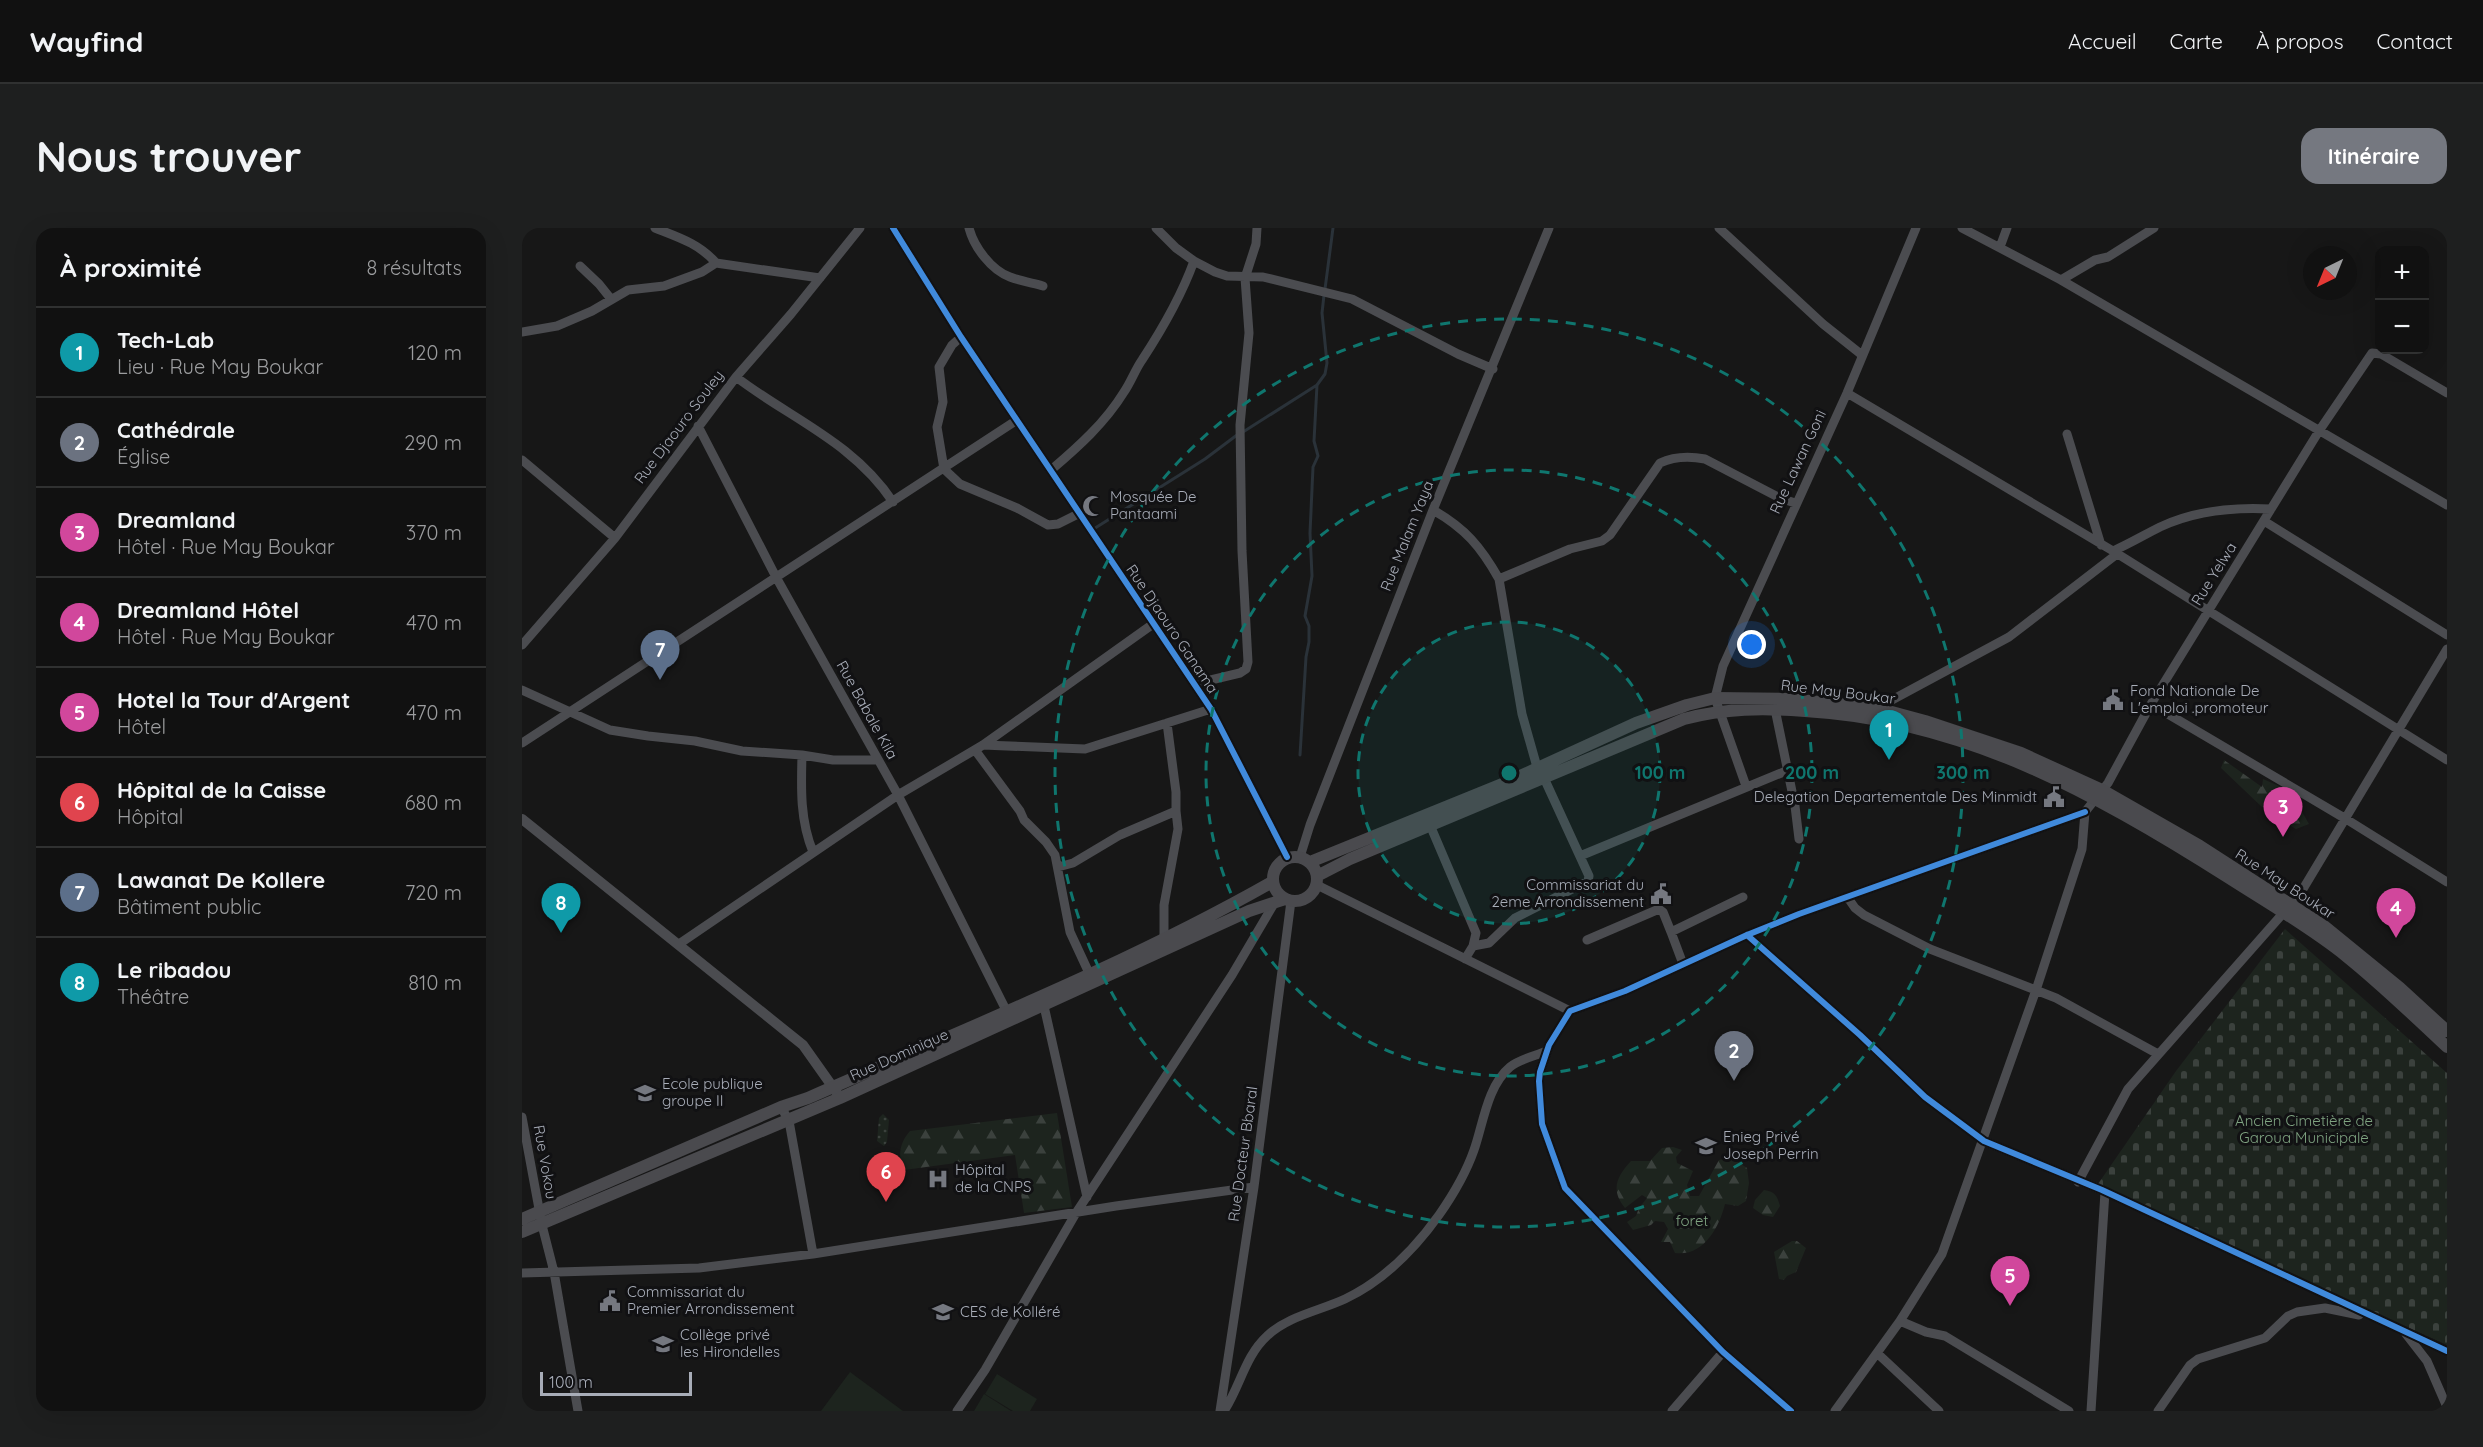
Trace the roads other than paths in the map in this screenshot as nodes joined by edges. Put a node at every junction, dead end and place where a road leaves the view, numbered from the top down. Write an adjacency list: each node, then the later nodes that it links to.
1 (655, 228): 15 (street)
2 (860, 228): 17 (street, Rue Djaouro Souley)
3 (969, 228): 20 (street)
4 (1156, 228): 14 (street)
5 (1257, 228): 18 (street)
6 (1549, 228): 25 (street, Rue Malam Yaya)
7 (1719, 228): 24 (street)
8 (1916, 228): 24 (street, Rue Lawan Goni)
9 (1962, 228): 13 (street)
10 (2007, 228): 13 (street)
11 (2154, 228): 19 (street)
12 (893, 229): 23 (street)
13 (2000, 247): 19 (street)
14 (1194, 261): 18 (street); 35 (street)
15 (716, 263): 17 (street); 21 (street)
16 (580, 266): 21 (street)
17 (820, 278): 26 (street, Rue Djaouro Souley)
18 (1245, 278): 25 (street); 53 (street)
19 (2061, 280): 31 (street)
20 (1042, 286)
21 (611, 299): 22 (street)
22 (522, 332)
23 (961, 337): 29 (street); 34 (street)
24 (1862, 355): 27 (street, Rue Lawan Goni)
25 (1493, 369): 40 (street, Rue Malam Yaya)
26 (736, 377): 30 (street, Rue Djaouro Souley); 36 (street)
27 (1846, 393): 37 (street, Rue Lawan Goni); 44 (street)
28 (2447, 393): 31 (street, Rue Yelwa)
29 (1017, 420): 34 (street); 35 (street)
30 (698, 426): 43 (street, Rue Djaouro Souley); 46 (street, Rue Babale Kila)
31 (2319, 431): 38 (street); 39 (street, Rue Yelwa)
32 (2067, 434): 44 (street)
33 (522, 460): 43 (street)
34 (944, 469): 36 (street); 41 (street)
35 (1051, 470): 41 (street)
36 (894, 502): 46 (street)
37 (1795, 503): 47 (street); 55 (street, Rue Lawan Goni)
38 (2447, 505)
39 (2271, 509): 42 (street, Rue Yelwa); 45 (street)
40 (1433, 510): 47 (street); 83 (street, Rue Malam Yaya)
41 (1081, 518): 49 (street, Rue Djaouro Ganama)
42 (2264, 521): 48 (street, Rue Yelwa); 50 (street)
43 (615, 538): 51 (street, Rue Djaouro Souley)
44 (2102, 545): 45 (street)
45 (2115, 553): 48 (street); 57 (street)
46 (776, 577): 61 (street); 68 (street, Rue Babale Kila)
47 (1499, 579): 70 (street)
48 (2208, 611): 56 (street, Rue Yelwa); 63 (street)
49 (1153, 624): 53 (street, Rue Djaouro Ganama); 65 (street)
50 (2447, 635)
51 (522, 645)
52 (2447, 649): 63 (street)
53 (1194, 684): 58 (street, Rue Djaouro Ganama)
54 (522, 690): 61 (street)
55 (1715, 698): 57 (main road, Rue May Boukar); 60 (street); 70 (main road, Rue May Boukar)
56 (2151, 704): 72 (street, Rue Yelwa); 77 (street)
57 (1877, 708): 72 (main road, Rue May Boukar)
58 (1211, 709): 62 (street); 82 (street, Rue Djaouro Ganama)
59 (1775, 709): 60 (main road, Rue May Boukar); 69 (street); 72 (main road, Rue May Boukar)
60 (1719, 711): 70 (main road, Rue May Boukar); 71 (street)
61 (571, 712): 64 (street); 66 (street)
62 (1167, 723): 65 (street); 74 (street)
63 (2399, 731): 67 (street); 77 (street)
64 (522, 743)
65 (979, 747): 73 (street); 84 (street)
66 (802, 755): 68 (street); 80 (street)
67 (2447, 759)
68 (877, 760): 73 (street, Rue Babale Kila)
69 (1786, 771): 71 (street); 79 (street)
70 (1541, 772): 78 (main road, Rue May Boukar); 81 (street); 83 (main road, Rue May Boukar)
71 (1746, 786): 81 (street)
72 (2099, 794): 75 (street, Rue Yelwa); 91 (main road, Rue May Boukar)
73 (898, 795): 80 (street); 103 (street, Rue Babale Kila)
74 (1176, 811): 84 (street); 94 (street)
75 (2085, 812): 89 (street); 101 (street)
76 (522, 819): 96 (street)
77 (2346, 819): 87 (street); 91 (street)
78 (1430, 825): 85 (main road, Rue May Boukar); 97 (street)
79 (1799, 839)
80 (813, 852): 96 (street)
81 (1580, 856): 97 (street)
82 (1287, 857): 83 (main road); 86 (main road)
83 (1305, 859): 85 (main road)
84 (1058, 867): 100 (street)
85 (1317, 881): 90 (main road); 98 (street)
86 (1272, 882): 90 (main road); 94 (main road, Rue Dominique)
87 (2447, 882)
88 (1743, 897): 92 (street)
89 (1848, 898): 93 (street); 101 (street)
90 (1284, 901): 102 (main road, Rue Dominique); 116 (street, Rue Docteur Bbaral); 118 (street)
91 (2288, 909): 105 (main road, Rue May Boukar); 106 (main road, Rue May Boukar); 108 (street)
92 (1671, 932): 95 (street); 99 (street)
93 (1747, 935): 99 (street); 114 (street)
94 (1164, 938): 100 (main road, Rue Dominique)
95 (1587, 940)
96 (679, 944): 109 (street)
97 (1473, 946): 98 (street)
98 (1465, 959): 104 (street)
99 (1683, 964): 104 (street)
100 (1089, 973): 103 (main road, Rue Dominique)
101 (2036, 990): 108 (street); 114 (street)
102 (1044, 1006): 103 (main road, Rue Dominique); 118 (street)
103 (1014, 1011): 109 (main road, Rue Dominique); 110 (main road, Rue Dominique)
104 (1570, 1011): 107 (street)
105 (2447, 1031)
106 (2446, 1045)
107 (1547, 1051): 130 (street); 136 (street)
108 (2158, 1054): 115 (street)
109 (834, 1086): 110 (street); 111 (main road, Rue Dominique)
110 (840, 1098): 113 (main road, Rue Dominique)
111 (781, 1107): 113 (street); 121 (main road, Rue Dominique)
112 (522, 1117): 121 (street, Rue Vokou)
113 (789, 1120): 121 (main road, Rue Dominique); 123 (street)
114 (1984, 1141): 115 (street); 127 (street)
115 (2078, 1182): 117 (street)
116 (1254, 1187): 119 (street); 135 (street, Rue Docteur Bbaral)
117 (2105, 1192): 126 (street); 142 (street)
118 (1087, 1197): 119 (street)
119 (1076, 1213): 123 (street); 134 (street)
120 (522, 1219): 121 (main road, Rue Dominique)
121 (540, 1219): 122 (main road, Rue Dominique); 124 (street, Rue Vokou)
122 (522, 1232)
123 (813, 1254): 124 (street)
124 (554, 1272): 125 (street); 133 (street, Rue Vokou)
125 (522, 1273)
126 (2373, 1318): 128 (street); 143 (street)
127 (1900, 1321): 131 (street); 141 (street)
128 (2403, 1331): 129 (street); 132 (street)
129 (2447, 1350)
130 (1723, 1352): 137 (street); 138 (street)
131 (1877, 1353): 139 (street); 140 (street)
132 (2447, 1407)
133 (579, 1411)
134 (957, 1411)
135 (1220, 1411)
136 (1224, 1411)
137 (1672, 1411)
138 (1791, 1411)
139 (1835, 1411)
140 (1939, 1411)
141 (2069, 1411)
142 (2091, 1411)
143 (2158, 1411)

